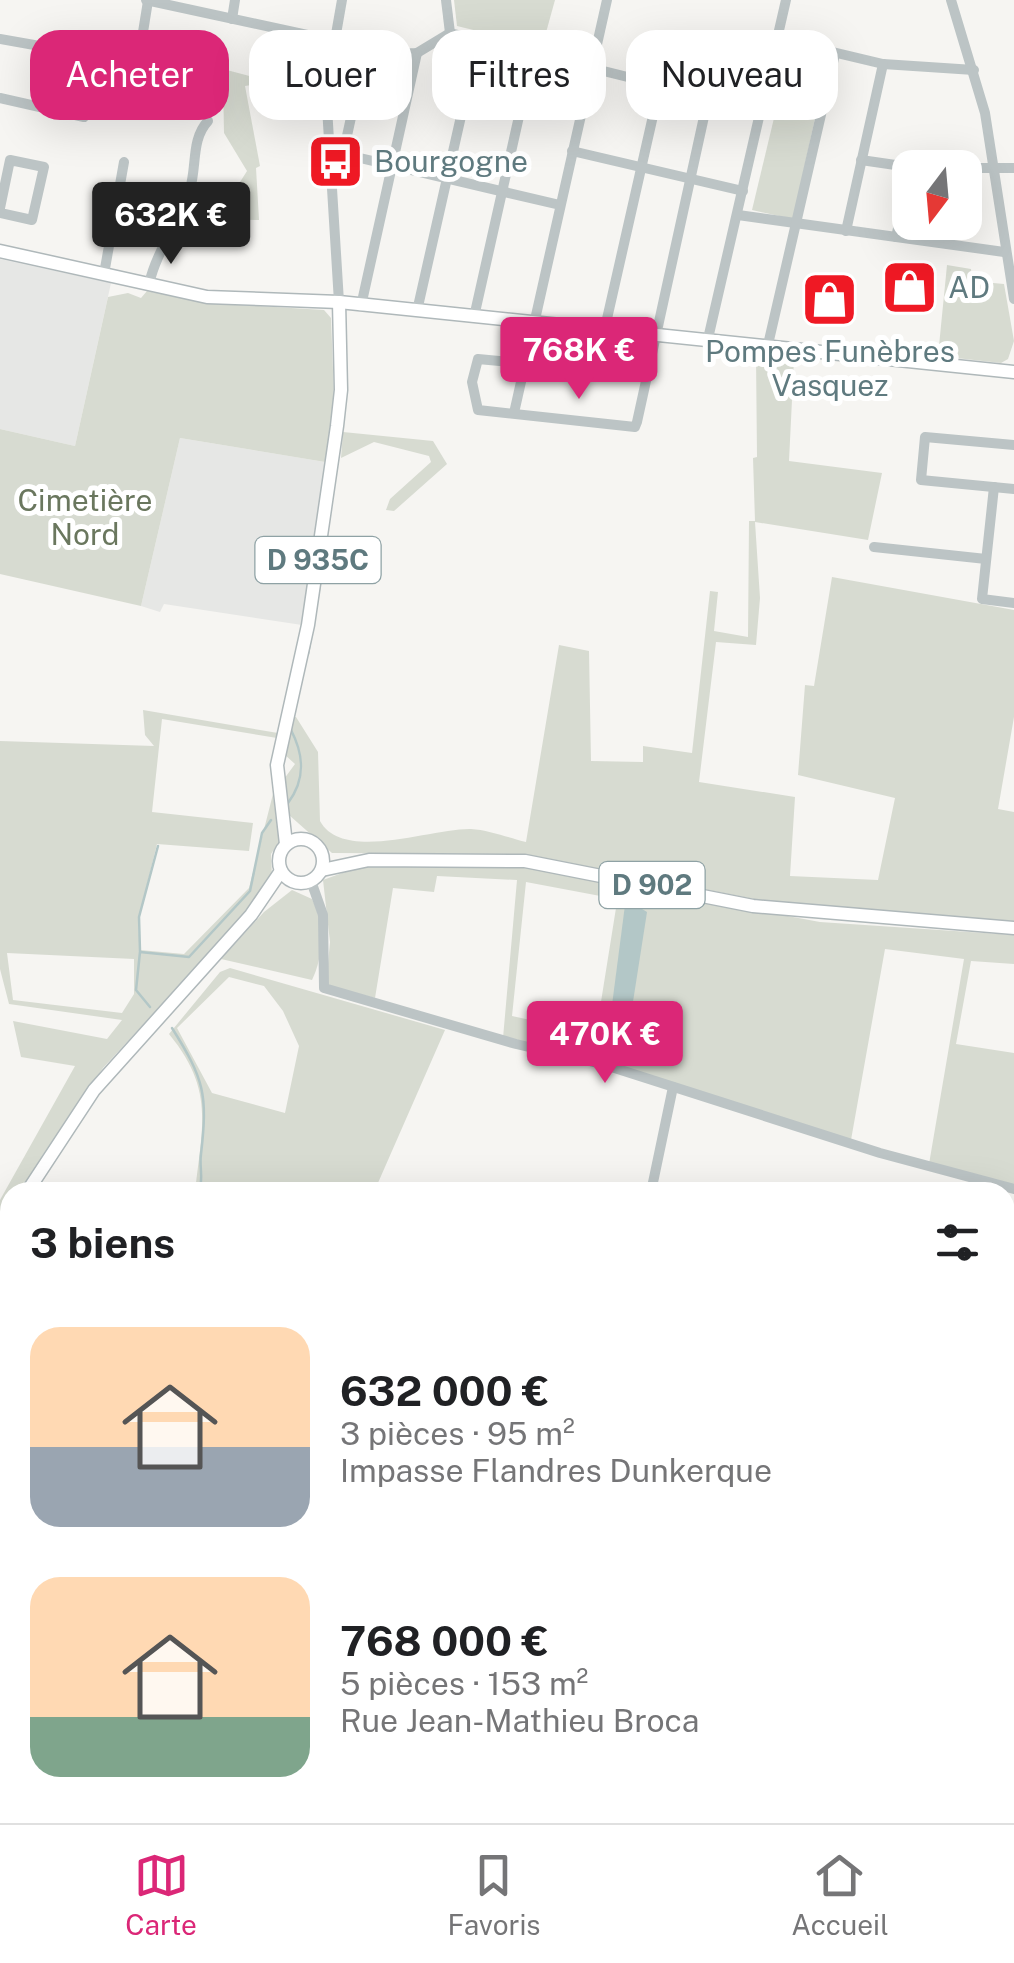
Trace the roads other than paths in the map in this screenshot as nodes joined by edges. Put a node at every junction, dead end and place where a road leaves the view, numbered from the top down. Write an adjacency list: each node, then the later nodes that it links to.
1 (147, 0): 8 (street); 22 (street)
2 (235, 0): 8 (street)
3 (342, 0): 10 (street)
4 (446, 0): 11 (street)
5 (607, 0): 12 (street)
6 (786, 0): 13 (street)
7 (956, 2): 21 (street)
8 (232, 18): 9 (street)
9 (285, 30)
10 (336, 30)
11 (450, 30)
12 (600, 30)
13 (780, 30)
14 (0, 39): 15 (street)
15 (30, 44)
16 (432, 44): 18 (street)
17 (412, 53): 18 (street)
18 (416, 53): 38 (street)
19 (838, 55): 20 (street)
20 (883, 64): 21 (street); 35 (street)
21 (974, 70): 42 (street)
22 (0, 98)
23 (327, 120): 45 (street)
24 (351, 120): 34 (street)
25 (460, 120): 43 (street)
26 (518, 120): 46 (street)
27 (580, 120): 33 (street)
28 (652, 120): 39 (street)
29 (704, 120): 44 (street)
30 (759, 120): 47 (street)
31 (819, 120): 51 (street)
32 (208, 121): 61 (street)
33 (572, 152): 39 (street); 48 (street)
34 (343, 154): 38 (street); 45 (street)
35 (862, 160): 37 (street); 52 (street)
36 (124, 162): 59 (street)
37 (892, 164)
38 (392, 165): 43 (street); 64 (street)
39 (641, 167): 44 (street); 68 (street)
40 (1014, 168): 42 (street)
41 (982, 169): 42 (street)
42 (993, 169): 58 (street)
43 (446, 178): 46 (street); 65 (street)
44 (692, 178): 47 (street); 69 (street)
45 (330, 183): 63 (street)
46 (502, 191): 48 (street); 66 (street)
47 (743, 191): 50 (street)
48 (560, 205): 67 (street)
49 (0, 210): 49 (street)
50 (738, 214): 51 (street); 70 (street)
51 (795, 224): 52 (street); 71 (street)
52 (846, 231): 53 (street)
53 (892, 237)
54 (918, 240): 56 (street)
55 (949, 240): 56 (street)
56 (948, 244): 58 (street)
57 (0, 251): 59 (main road)
58 (1004, 252): 60 (street)
59 (104, 274): 61 (main road)
60 (1012, 279): 62 (street)
61 (148, 284): 63 (main road)
62 (1014, 299)
63 (338, 302): 64 (main road); 82 (main road, D 935C)
64 (361, 306): 65 (main road)
65 (417, 311): 66 (main road)
66 (474, 318): 67 (main road)
67 (533, 325): 68 (main road); 72 (street)
68 (604, 332): 69 (main road)
69 (655, 336): 70 (main road); 74 (street)
70 (707, 343): 71 (main road)
71 (767, 349): 73 (main road)
72 (524, 363): 74 (street); 75 (street); 75 (street)
73 (1014, 372)
74 (647, 376): 75 (street)
75 (514, 413)
76 (1014, 445): 77 (street)
77 (994, 487): 78 (street); 80 (street)
78 (1014, 489)
79 (874, 547): 80 (street)
80 (986, 560): 81 (street)
81 (1014, 604)
82 (283, 814): 83 (main road); 84 (main road, D 935C)
83 (301, 838): 84 (main road); 85 (main road)
84 (286, 844): 88 (main road)
85 (322, 852): 86 (main road, D 902); 87 (main road)
86 (369, 860): 87 (main road, D 902); 92 (main road, D 902)
87 (322, 870): 90 (main road)
88 (281, 871): 89 (main road); 91 (main road)
89 (294, 882): 90 (main road); 91 (main road)
90 (311, 882): 93 (street)
91 (251, 916): 94 (main road)
92 (1014, 928)
93 (673, 1088): 95 (street); 96 (street)
94 (34, 1182)
95 (652, 1182)
96 (988, 1182)

